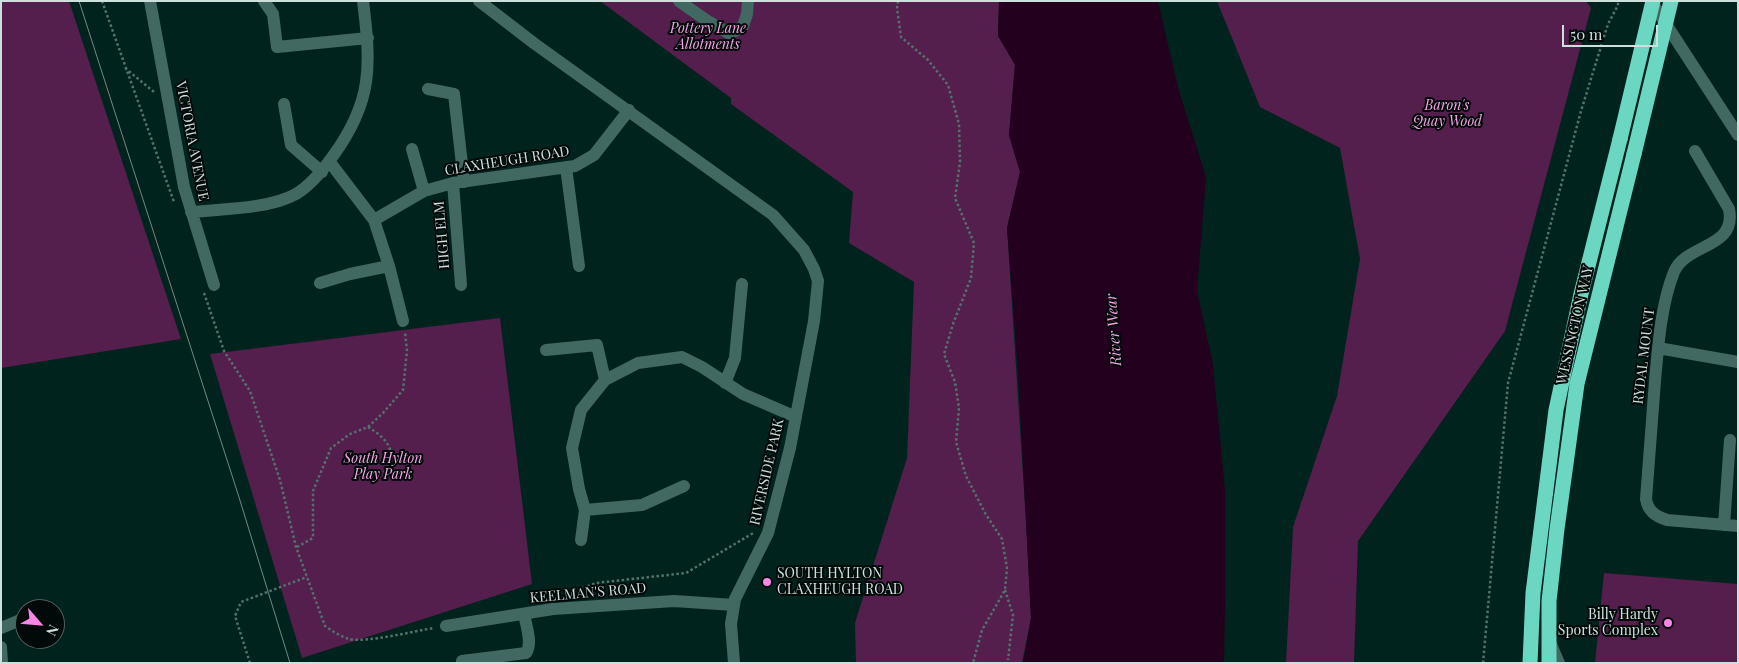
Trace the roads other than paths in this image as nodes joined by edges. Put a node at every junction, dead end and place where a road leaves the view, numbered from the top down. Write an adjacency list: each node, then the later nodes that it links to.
1 (150, 1): 20 (street, VICTORIA AVENUE)
2 (264, 1): 9 (street)
3 (364, 1): 9 (street)
4 (480, 1): 12 (street)
5 (679, 1): 6 (street)
6 (748, 1)
7 (1652, 1): 13 (street); 51 (highway, WESSINGTON WAY, bridge)
8 (1671, 1): 46 (highway, WESSINGTON WAY, bridge)
9 (368, 38): 16 (street)
10 (428, 89): 18 (street, HIGH ELM)
11 (284, 104): 16 (street)
12 (629, 110): 17 (street, CLAXHEUGH ROAD); 34 (street, RIVERSIDE PARK)
13 (1738, 135)
14 (412, 149): 19 (street)
15 (1695, 151): 29 (street, RYDAL MOUNT)
16 (325, 166): 20 (street); 21 (street)
17 (566, 167): 18 (street, CLAXHEUGH ROAD); 23 (street)
18 (459, 182): 19 (street, CLAXHEUGH ROAD); 26 (street, HIGH ELM)
19 (424, 191): 21 (street, CLAXHEUGH ROAD)
20 (192, 212): 27 (street, VICTORIA AVENUE)
21 (374, 220): 22 (street)
22 (389, 266): 24 (street); 28 (street)
23 (579, 266)
24 (320, 283)
25 (742, 284): 33 (street)
26 (461, 285)
27 (209, 287)
28 (403, 321)
29 (1658, 348): 31 (street); 38 (street, RYDAL MOUNT)
30 (546, 350): 32 (street)
31 (1738, 362)
32 (605, 380): 33 (street); 37 (street)
33 (725, 382): 34 (street)
34 (796, 418): 41 (street, RIVERSIDE PARK)
35 (1730, 440): 38 (street)
36 (684, 486): 37 (street)
37 (585, 510): 40 (street)
38 (1724, 524): 39 (street, RYDAL MOUNT)
39 (1738, 526)
40 (581, 540)
41 (734, 606): 42 (street, KEELMAN'S ROAD); 50 (street, RIVERSIDE PARK)
42 (524, 614): 44 (street, KEELMAN'S ROAD); 48 (street)
43 (15, 622): 45 (street)
44 (446, 626)
45 (1, 628)
46 (1548, 637): 52 (highway, WESSINGTON WAY); 53 (street)
47 (1, 647): 49 (street)
48 (462, 661)
49 (2, 663)
50 (734, 663)
51 (1530, 663)
52 (1549, 663)
53 (1559, 663)

